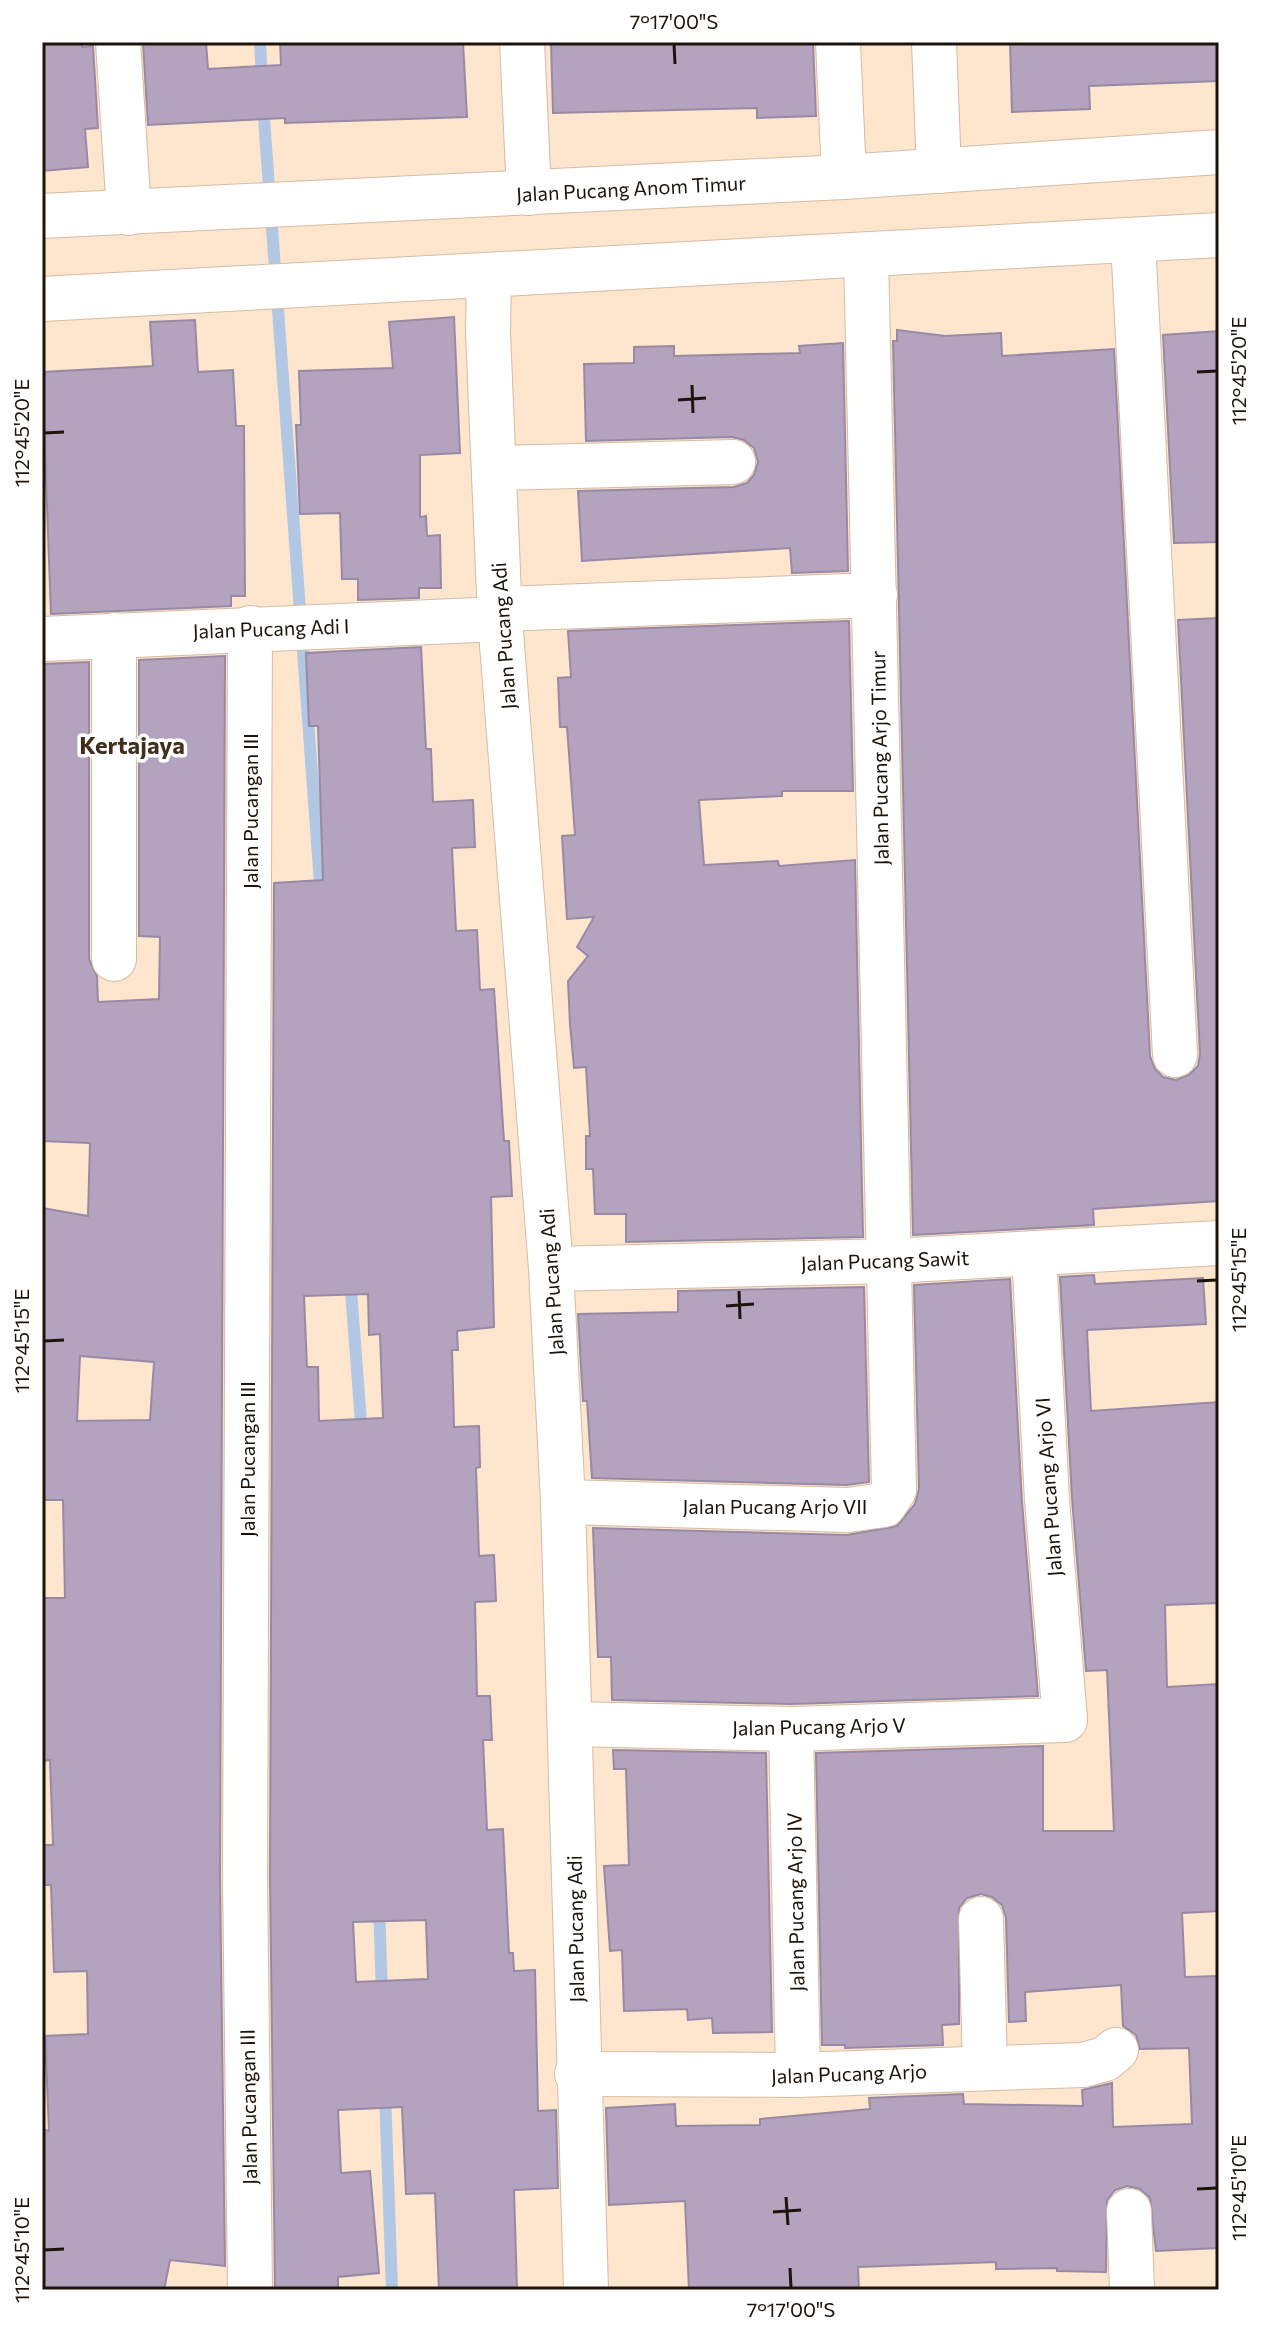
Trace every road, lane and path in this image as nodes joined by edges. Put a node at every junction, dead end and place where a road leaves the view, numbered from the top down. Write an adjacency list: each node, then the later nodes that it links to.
1 (118, 42): 9 (street)
2 (522, 42): 8 (street)
3 (838, 42): 7 (street)
4 (934, 42): 6 (street)
5 (1219, 152): 6 (street, Jalan Pucang Anom Timur)
6 (939, 171): 7 (street, Jalan Pucang Anom Timur)
7 (844, 177): 8 (street, Jalan Pucang Anom Timur)
8 (529, 193): 9 (street, Jalan Pucang Anom Timur)
9 (129, 213): 10 (street, Jalan Pucang Anom Timur)
10 (42, 216)
11 (1219, 235): 12 (street)
12 (1133, 241): 13 (street); 24 (street)
13 (866, 255): 14 (street); 18 (street, Jalan Pucang Arjo Timur)
14 (489, 275): 15 (street); 17 (street, Jalan Pucang Adi)
15 (42, 299)
16 (733, 462): 17 (street)
17 (494, 468): 19 (street, Jalan Pucang Adi)
18 (875, 595): 19 (street, Jalan Pucang Adi I); 27 (street, Jalan Pucang Arjo Timur)
19 (500, 614): 20 (street, Jalan Pucang Adi I); 28 (street, Jalan Pucang Adi)
20 (283, 627): 21 (street, Jalan Pucang Adi I); 39 (street, Jalan Pucangan III)
21 (114, 635): 22 (street, Jalan Pucang Adi I); 23 (street)
22 (42, 639)
23 (114, 959)
24 (1175, 1055)
25 (1219, 1243): 26 (street, Jalan Pucang Sawit)
26 (1034, 1253): 27 (street, Jalan Pucang Sawit); 30 (street, Jalan Pucang Arjo VI)
27 (891, 1261): 28 (street, Jalan Pucang Sawit); 29 (street, Jalan Pucang Arjo VII)
28 (551, 1269): 29 (street, Jalan Pucang Adi)
29 (563, 1502): 31 (street, Jalan Pucang Adi)
30 (1065, 1720): 32 (street, Jalan Pucang Arjo V)
31 (572, 1724): 32 (street, Jalan Pucang Arjo V); 36 (street, Jalan Pucang Adi)
32 (791, 1729): 37 (street, Jalan Pucang Arjo IV)
33 (981, 1919): 35 (street)
34 (1116, 2050): 35 (street, Jalan Pucang Arjo)
35 (985, 2068): 37 (street, Jalan Pucang Arjo)
36 (577, 2074): 37 (street, Jalan Pucang Arjo); 40 (street, Jalan Pucang Adi)
37 (798, 2075)
38 (1129, 2211): 41 (street)
39 (250, 2290)
40 (586, 2290)
41 (1132, 2290)

